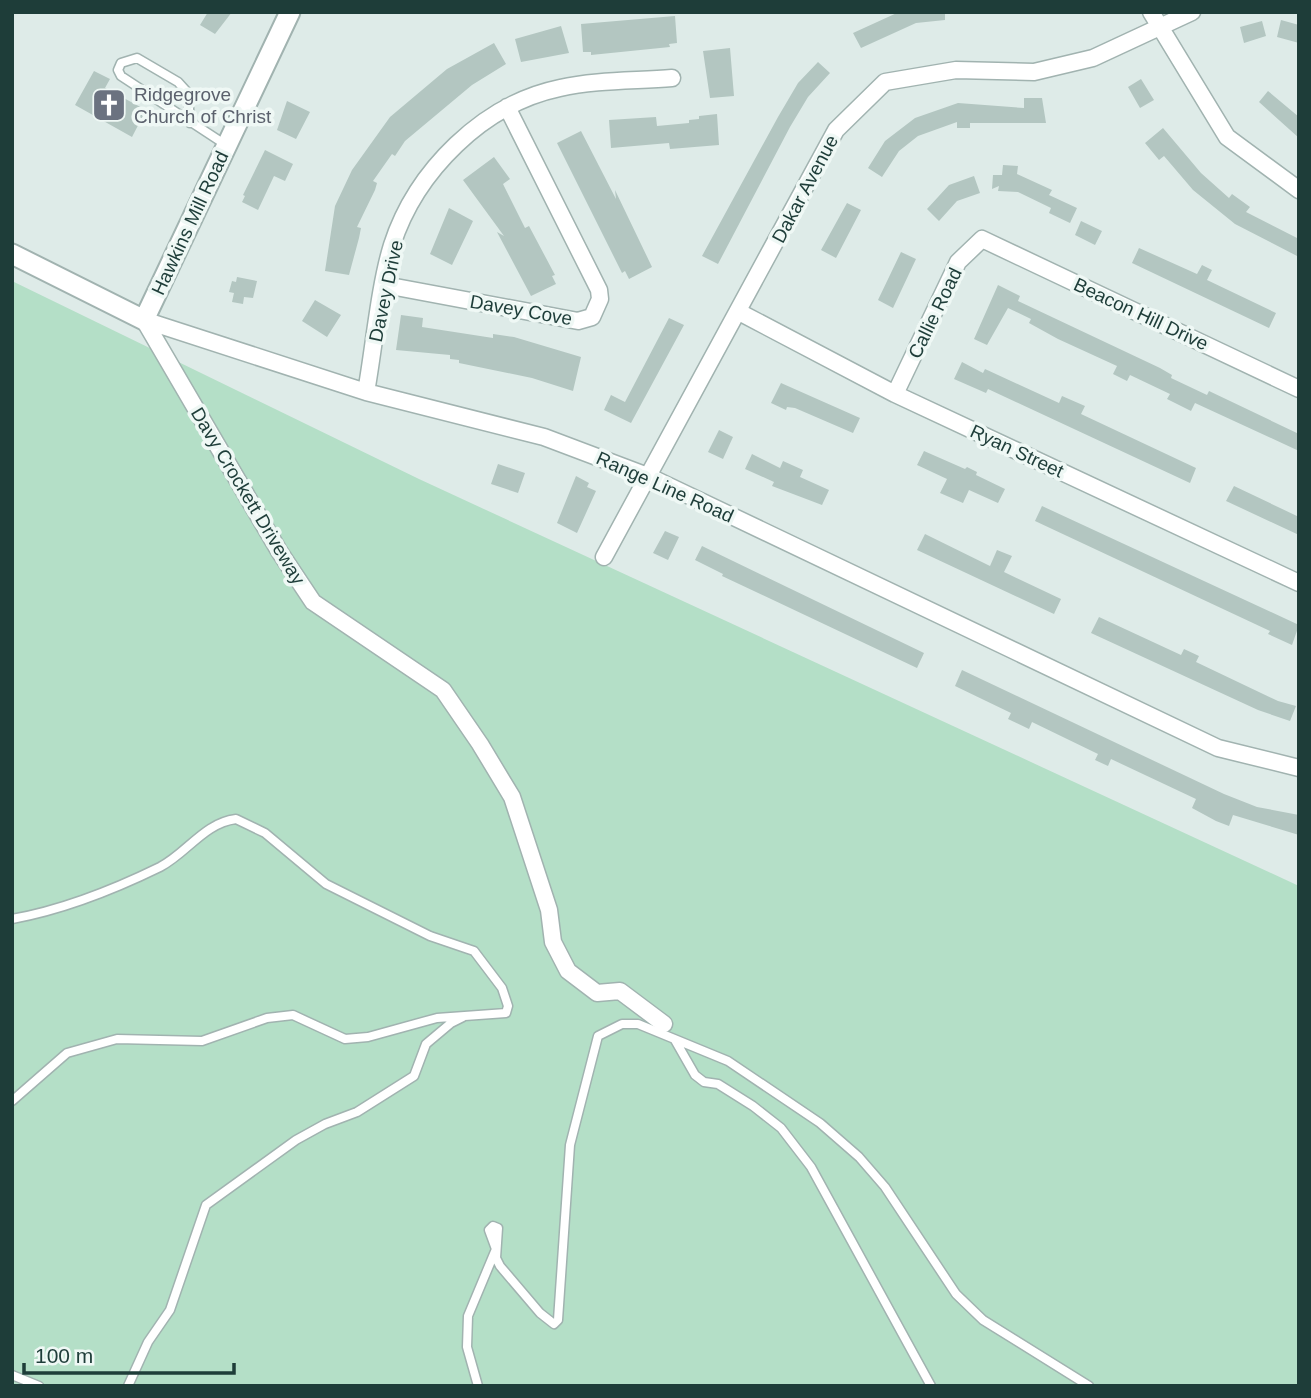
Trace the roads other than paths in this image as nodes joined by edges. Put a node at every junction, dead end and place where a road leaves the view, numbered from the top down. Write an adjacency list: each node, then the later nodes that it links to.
1 (290, 12): 8 (street, Hawkins Mill Road)
2 (1150, 12): 4 (street)
3 (1192, 12): 4 (street, Dakar Avenue)
4 (1159, 27): 9 (street); 13 (street, Dakar Avenue)
5 (672, 78): 6 (street, Davey Drive)
6 (507, 107): 12 (street, Davey Drive); 12 (street, Davey Cove)
7 (190, 123): 7 (lane); 8 (lane)
8 (226, 145): 14 (street, Hawkins Mill Road)
9 (1299, 190)
10 (982, 239): 15 (street, Beacon Hill Drive); 17 (street, Callie Road)
11 (12, 254): 14 (street, Range Line Road)
12 (385, 285): 16 (street, Davey Drive)
13 (739, 312): 17 (street, Ryan Street); 18 (street, Dakar Avenue)
14 (144, 320): 16 (street, Range Line Road); 24 (street, Davy Crockett Driveway)
15 (1299, 389)
16 (366, 392): 18 (street, Range Line Road)
17 (895, 394): 20 (street, Ryan Street)
18 (650, 477): 19 (street, Dakar Avenue); 21 (street, Range Line Road)
19 (604, 557)
20 (1299, 583)
21 (1299, 768)
22 (12, 919): 23 (lane)
23 (472, 1013): 26 (lane); 29 (lane)
24 (664, 1024)
25 (675, 1040): 30 (lane); 31 (lane); 32 (lane)
26 (12, 1101)
27 (12, 1375): 28 (lane)
28 (39, 1386)
29 (128, 1386)
30 (478, 1386)
31 (932, 1386)
32 (1089, 1386)

